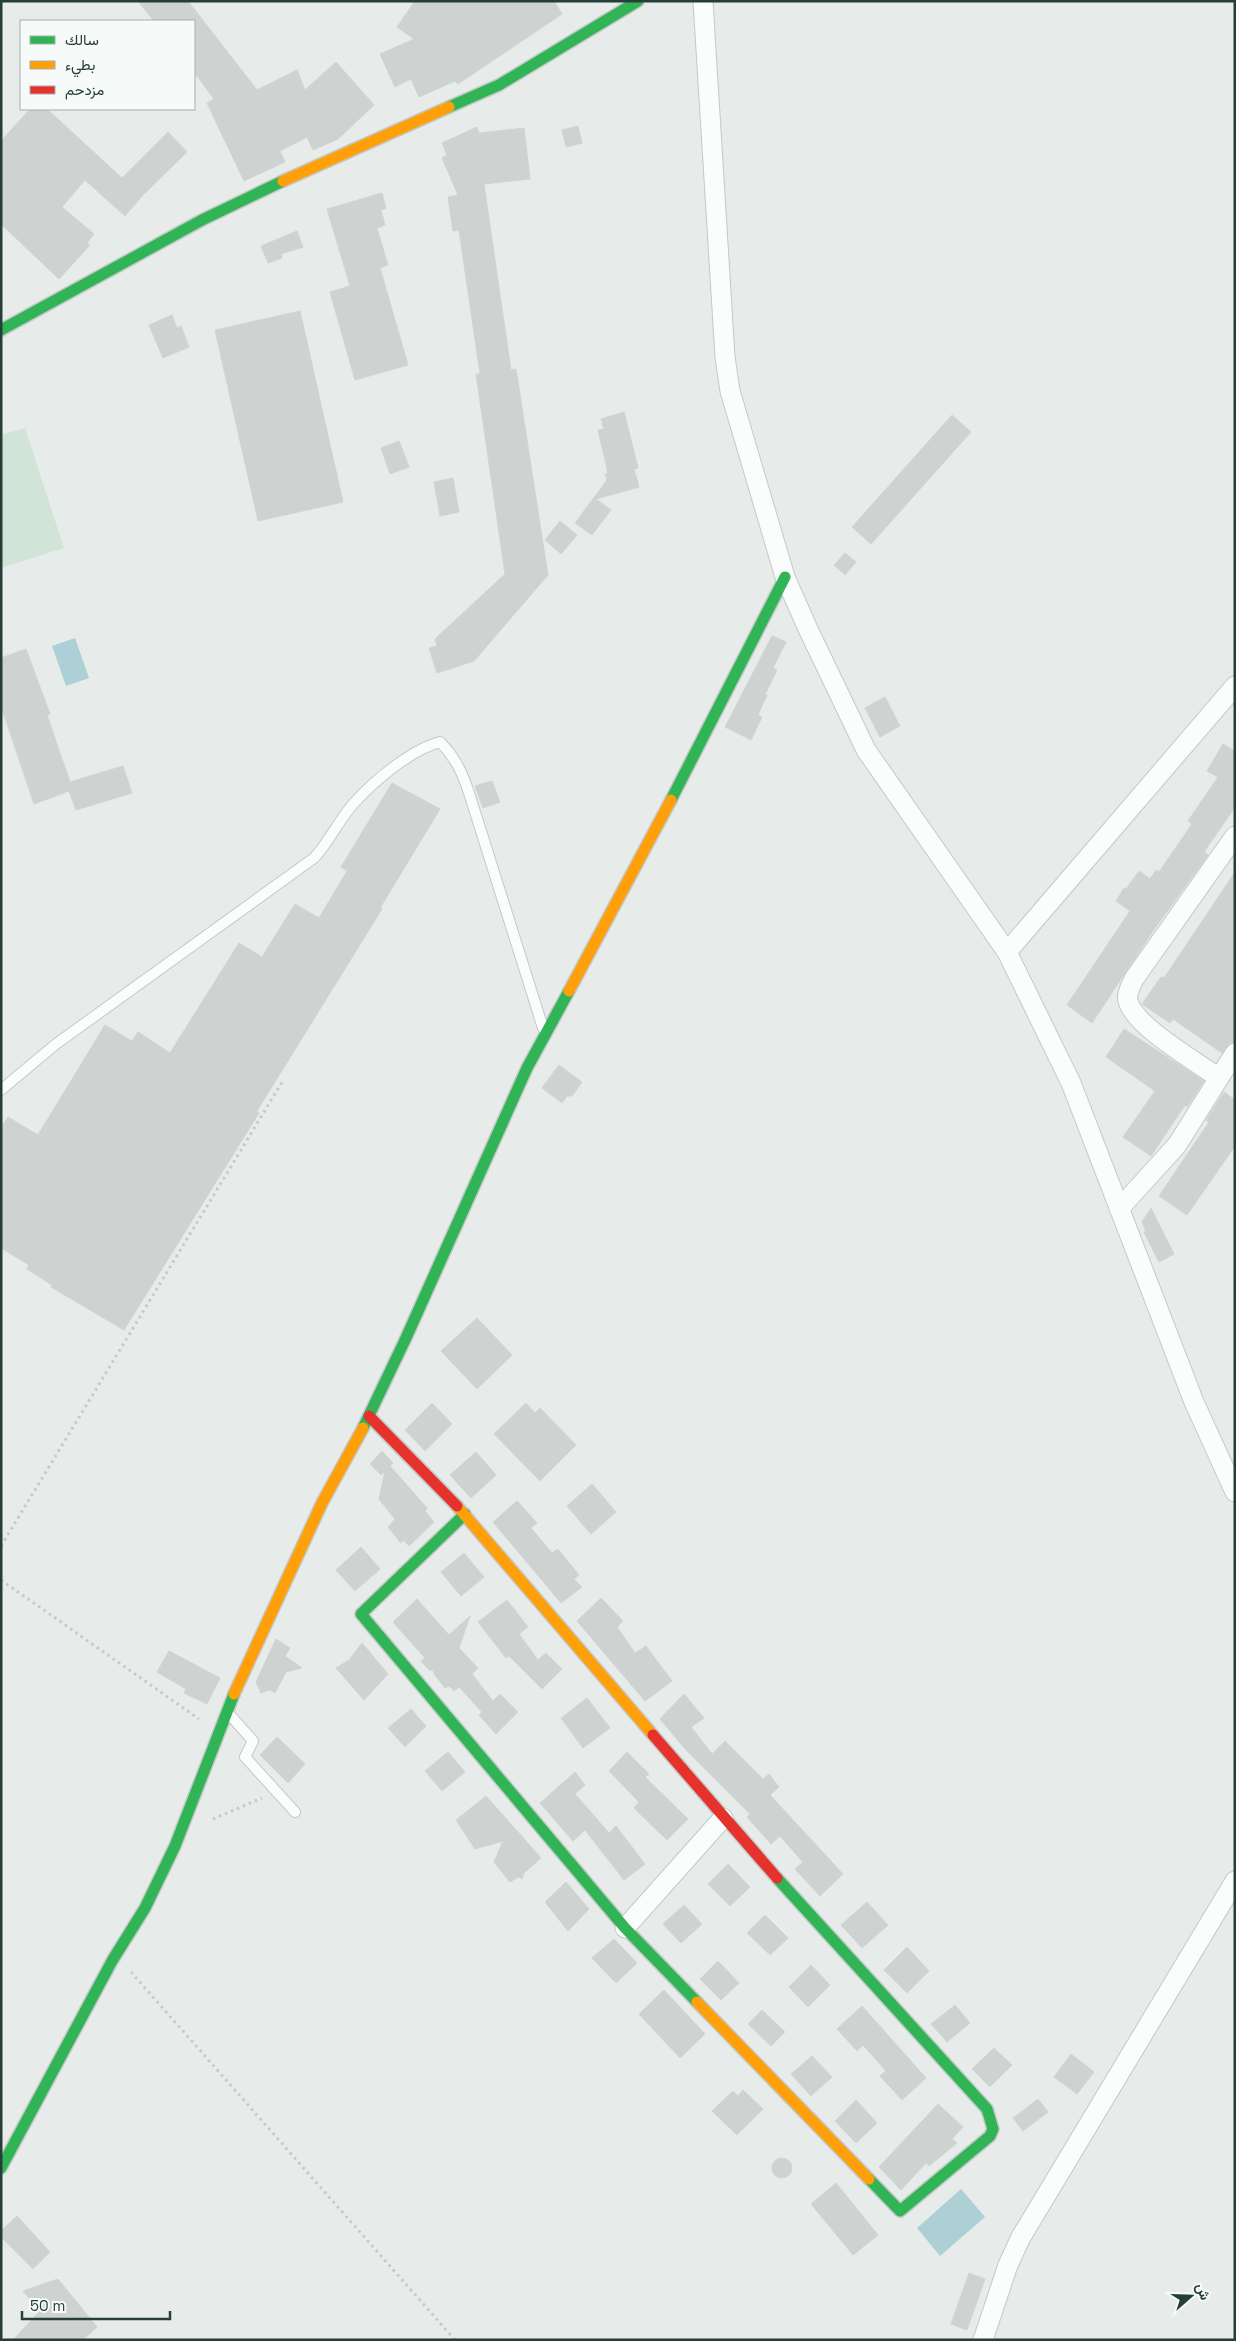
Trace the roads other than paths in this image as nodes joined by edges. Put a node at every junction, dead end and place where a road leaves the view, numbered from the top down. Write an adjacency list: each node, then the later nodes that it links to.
1 (638, 1): 3 (street)
2 (704, 1): 4 (street)
3 (1, 330)
4 (786, 577): 7 (street); 8 (street)
5 (1235, 686): 7 (street)
6 (1235, 836): 10 (street)
7 (1008, 952): 12 (street)
8 (545, 1034): 11 (lane); 13 (street)
9 (1235, 1053): 10 (street)
10 (1219, 1078): 12 (street)
11 (1, 1090)
12 (1120, 1209): 14 (street)
13 (369, 1416): 15 (street); 16 (street)
14 (1235, 1492)
15 (465, 1514): 18 (street); 20 (street)
16 (226, 1711): 17 (lane); 21 (street)
17 (295, 1812)
18 (724, 1818): 20 (street); 20 (street)
19 (1235, 1881): 22 (street)
20 (625, 1928)
21 (1, 2168)
22 (983, 2340)

